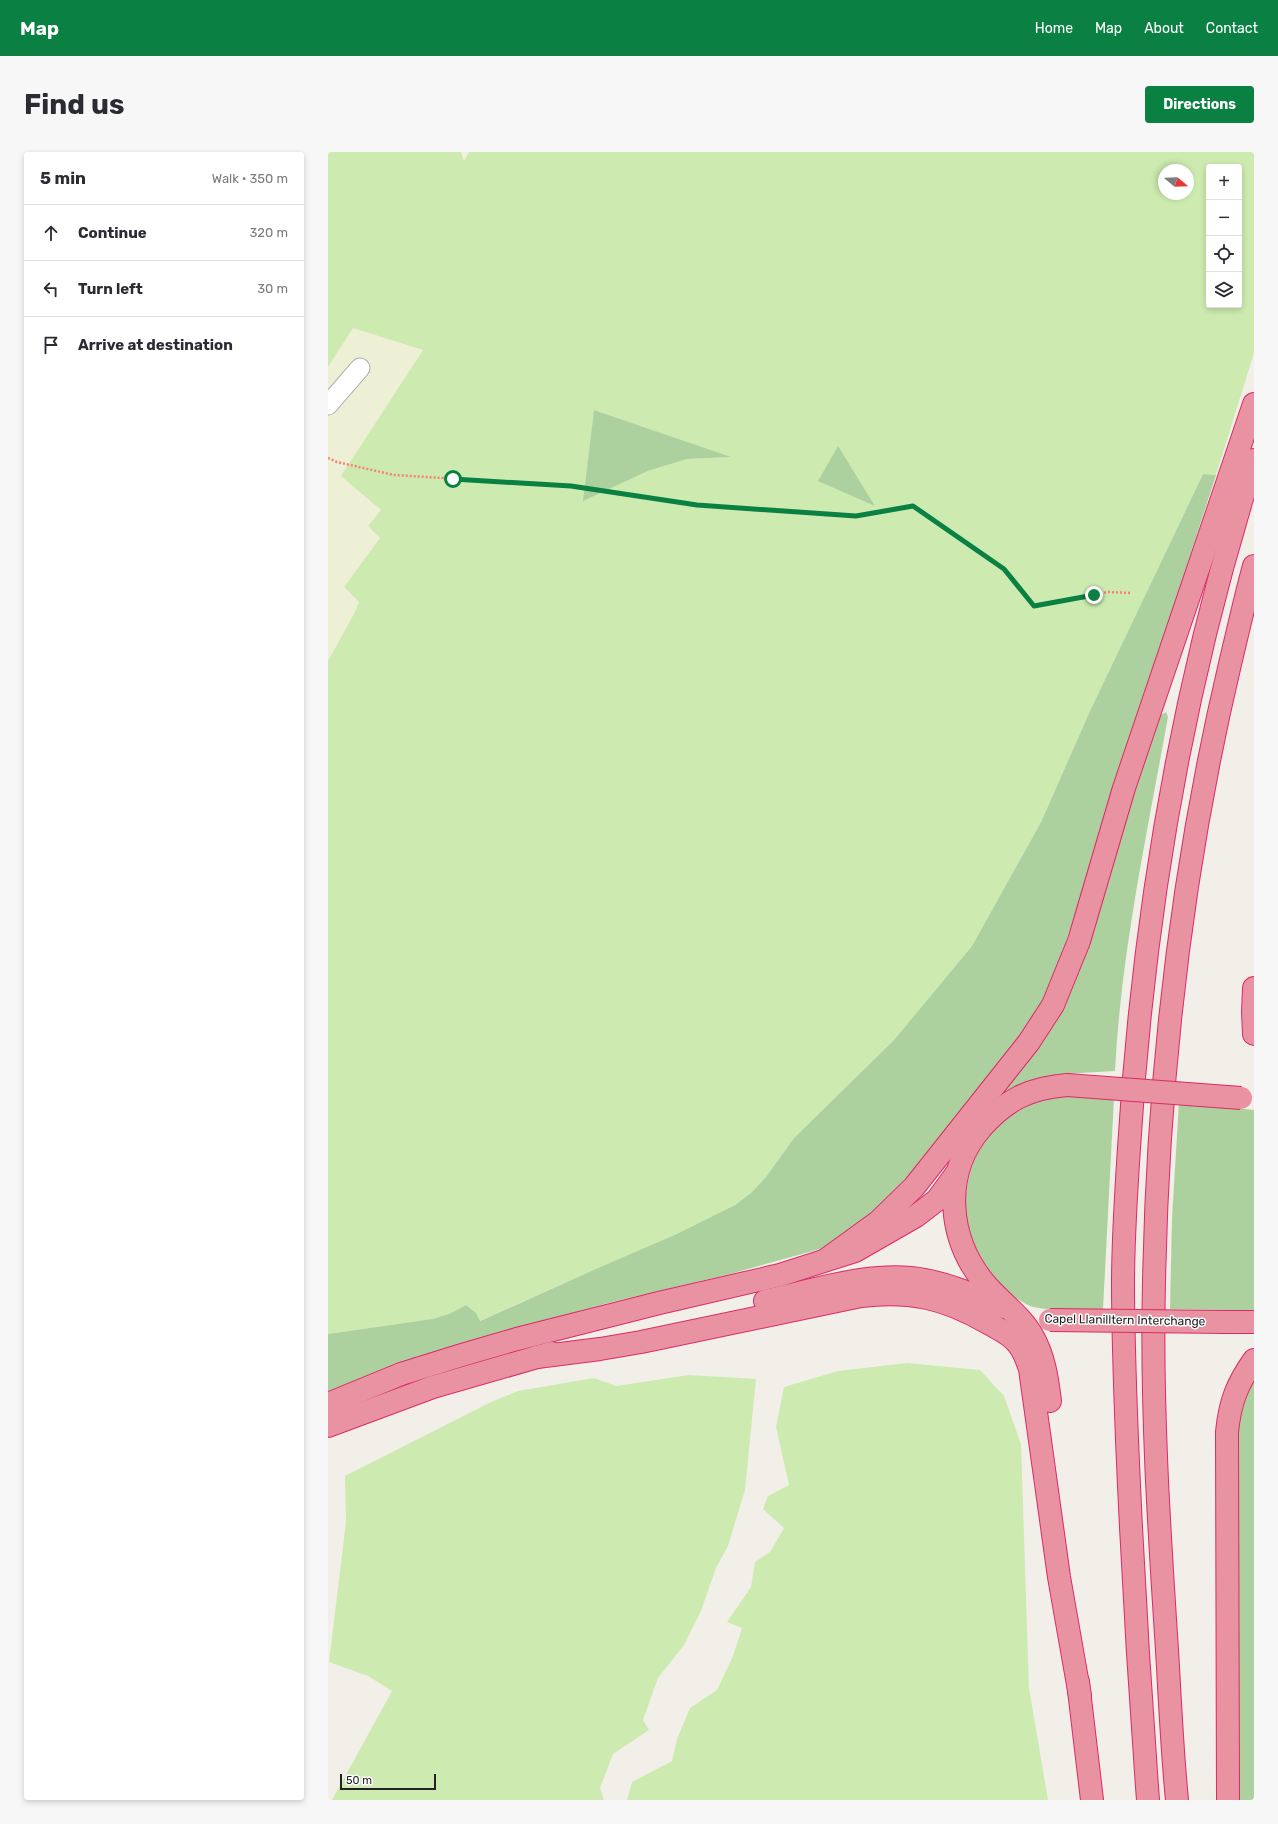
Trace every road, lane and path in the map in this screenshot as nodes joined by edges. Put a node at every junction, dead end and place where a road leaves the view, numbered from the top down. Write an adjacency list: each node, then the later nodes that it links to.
1 (360, 368): 2 (lane)
2 (328, 404)
3 (1254, 404): 10 (highway)
4 (328, 458): 7 (path)
5 (1254, 460): 23 (highway)
6 (1254, 566): 24 (highway)
7 (1132, 593)
8 (1254, 988): 9 (highway)
9 (1254, 1034)
10 (1029, 1042): 12 (highway); 14 (highway)
11 (1247, 1099): 12 (highway, Capel Llanilltern Interchange, bridge)
12 (976, 1135): 13 (highway, Capel Llanilltern Interchange)
13 (958, 1171): 14 (highway); 15 (highway, Capel Llanilltern Interchange)
14 (827, 1259): 19 (highway)
15 (1010, 1310): 16 (highway, Capel Llanilltern Interchange, bridge); 17 (highway); 21 (highway)
16 (1254, 1322)
17 (537, 1357): 20 (highway); 21 (highway)
18 (1254, 1360): 25 (highway)
19 (328, 1404)
20 (328, 1426)
21 (1080, 1696): 22 (highway)
22 (1092, 1800)
23 (1148, 1800)
24 (1177, 1800)
25 (1228, 1800)

